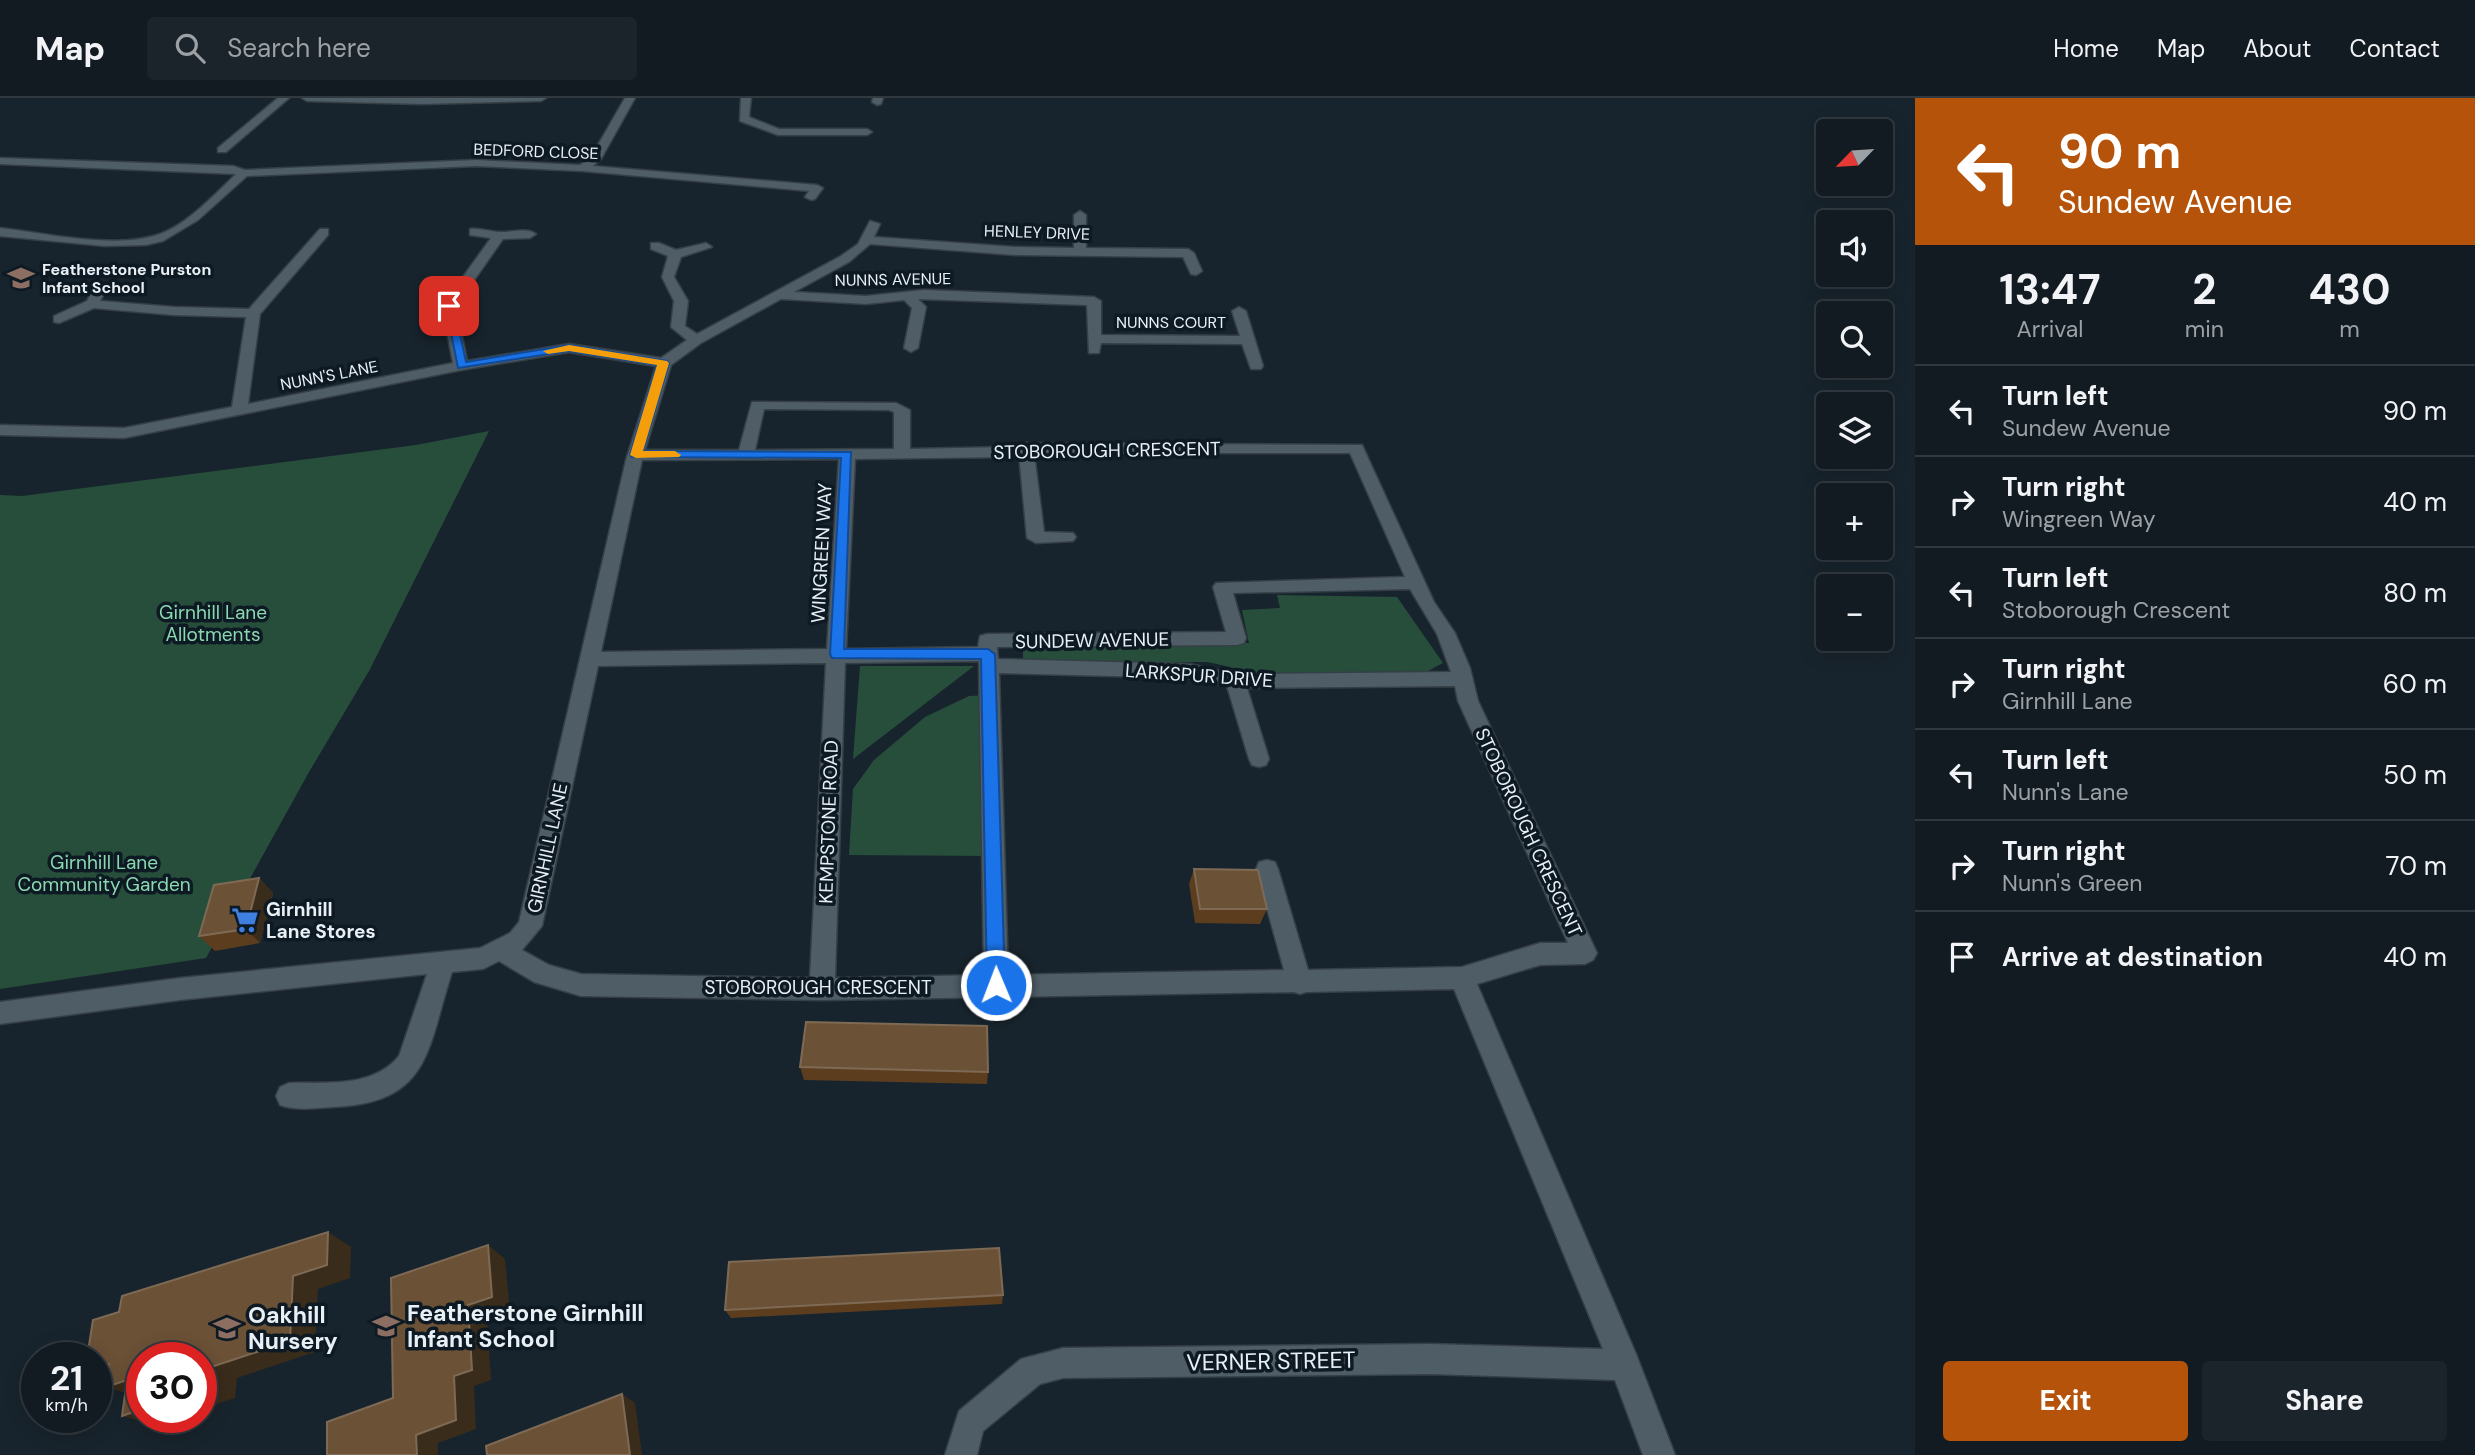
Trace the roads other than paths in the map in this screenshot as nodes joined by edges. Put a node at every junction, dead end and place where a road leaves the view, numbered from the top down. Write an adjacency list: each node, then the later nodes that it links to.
1 (284, 98): 7 (street)
2 (307, 98): 3 (street)
3 (541, 98)
4 (630, 98): 9 (street)
5 (746, 98): 6 (street)
6 (867, 132)
7 (222, 150)
8 (0, 161): 10 (street, BEDFORD CLOSE)
9 (582, 168): 10 (street, BEDFORD CLOSE); 11 (street, BEDFORD CLOSE)
10 (244, 173): 14 (street)
11 (811, 197)
12 (1080, 215): 22 (street)
13 (874, 224): 19 (street)
14 (0, 232)
15 (324, 232): 31 (street)
16 (474, 232): 18 (street)
17 (530, 234): 18 (street)
18 (499, 236): 37 (street)
19 (866, 240): 22 (street, HENLEY DRIVE); 26 (street)
20 (655, 246): 23 (street)
21 (706, 247): 23 (street)
22 (1080, 252): 24 (street, HENLEY DRIVE)
23 (676, 254): 33 (street)
24 (1196, 271)
25 (99, 290): 29 (street)
26 (776, 295): 27 (street, NUNNS AVENUE); 33 (street)
27 (908, 296): 28 (street, NUNNS AVENUE); 35 (street)
28 (1094, 301): 34 (street, NUNNS COURT)
29 (92, 304): 31 (street); 32 (street)
30 (1239, 311): 34 (street, NUNNS COURT)
31 (253, 313): 39 (street)
32 (59, 318)
33 (696, 340): 36 (street)
34 (1248, 340): 38 (street, NUNNS COURT)
35 (911, 348)
36 (664, 363): 37 (street, NUNN'S LANE); 45 (street, GIRNHILL LANE)
37 (461, 366): 39 (street, NUNN'S LANE)
38 (1256, 366)
39 (239, 411): 40 (street, NUNN'S LANE)
40 (0, 430)
41 (1026, 449): 44 (street, STOBOROUGH CRESCENT); 46 (street); 47 (street, STOBOROUGH CRESCENT)
42 (746, 454): 43 (street, STOBOROUGH CRESCENT); 44 (street); 45 (street, STOBOROUGH CRESCENT)
43 (847, 454): 44 (street, STOBOROUGH CRESCENT); 48 (street, WINGREEN WAY)
44 (902, 454)
45 (636, 455): 49 (street, GIRNHILL LANE)
46 (1067, 537)
47 (1416, 583): 50 (street, SUNDEW AVENUE); 51 (street, STOBOROUGH CRESCENT)
48 (837, 654): 49 (street, SUNDEW AVENUE); 50 (street, SUNDEW AVENUE); 60 (street, KEMPSTONE ROAD)
49 (588, 659): 55 (street, GIRNHILL LANE)
50 (988, 660): 52 (street, LARKSPUR DRIVE); 59 (street)
51 (1463, 680): 52 (street, LARKSPUR DRIVE); 57 (street, STOBOROUGH CRESCENT)
52 (1235, 681): 53 (street)
53 (1259, 759)
54 (1267, 869): 58 (street)
55 (501, 950): 56 (street, GIRNHILL LANE); 60 (street, STOBOROUGH CRESCENT)
56 (443, 962): 61 (street, GIRNHILL LANE); 62 (street)
57 (1462, 978): 58 (street, STOBOROUGH CRESCENT); 63 (street)
58 (1300, 983): 59 (street, STOBOROUGH CRESCENT)
59 (996, 985): 60 (street, STOBOROUGH CRESCENT)
60 (822, 989)
61 (0, 1013)
62 (289, 1096)
63 (1626, 1366): 64 (street, VERNER STREET); 65 (street)
64 (961, 1455)
65 (1659, 1455)

